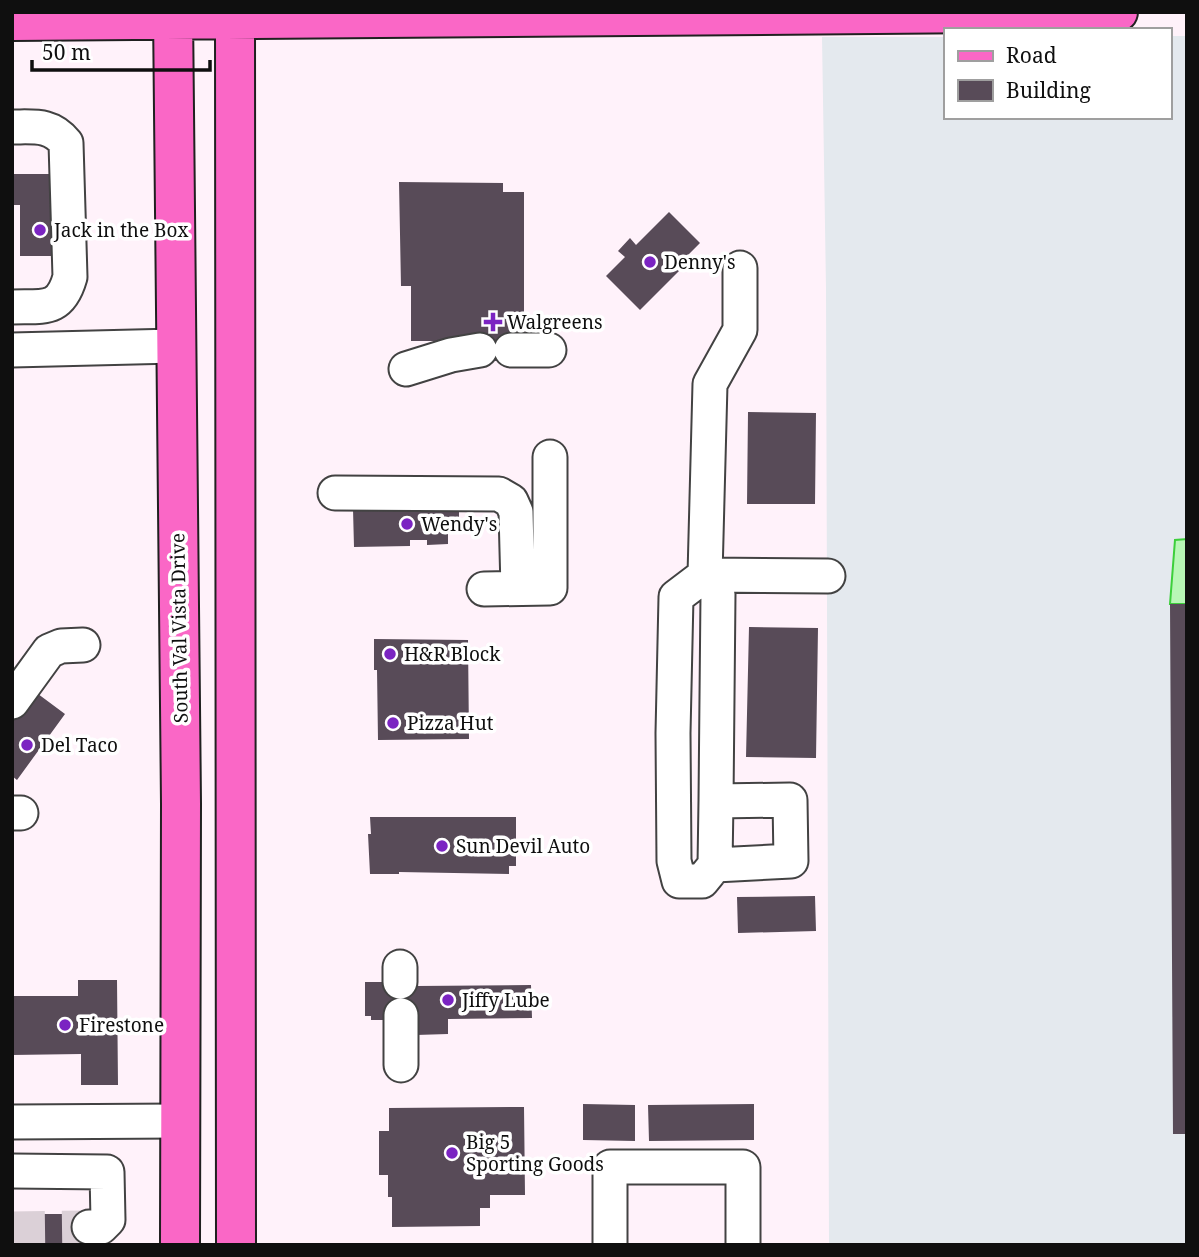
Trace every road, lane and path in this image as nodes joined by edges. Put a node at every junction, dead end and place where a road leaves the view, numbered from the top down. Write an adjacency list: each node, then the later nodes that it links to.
1 (1065, 12): 2 (main road); 3 (main road)
2 (1118, 12)
3 (738, 13): 5 (main road)
4 (173, 16): 5 (main road); 6 (main road); 10 (main road, South Val Vista Drive)
5 (235, 16): 24 (main road)
6 (12, 21)
7 (12, 127): 9 (lane)
8 (740, 268): 16 (lane)
9 (12, 307)
10 (175, 346): 11 (lane); 23 (main road, South Val Vista Drive)
11 (12, 349)
12 (548, 350): 13 (lane)
13 (406, 369)
14 (550, 457): 18 (lane)
15 (335, 493): 18 (lane)
16 (705, 575): 17 (lane); 22 (lane); 25 (lane)
17 (828, 576)
18 (518, 588): 19 (lane)
19 (484, 589)
20 (83, 645): 21 (lane)
21 (12, 702)
22 (716, 801): 25 (lane); 25 (lane)
23 (181, 804): 24 (main road); 29 (main road, South Val Vista Drive)
24 (235, 804): 34 (main road)
25 (715, 865)
26 (401, 1015): 27 (lane)
27 (401, 1065)
28 (28, 1122): 29 (lane); 31 (lane)
29 (179, 1122): 33 (main road, South Val Vista Drive)
30 (12, 1171): 31 (lane)
31 (45, 1172): 32 (lane)
32 (89, 1227)
33 (180, 1245)
34 (236, 1245)
35 (610, 1245): 36 (lane)
36 (743, 1245)

